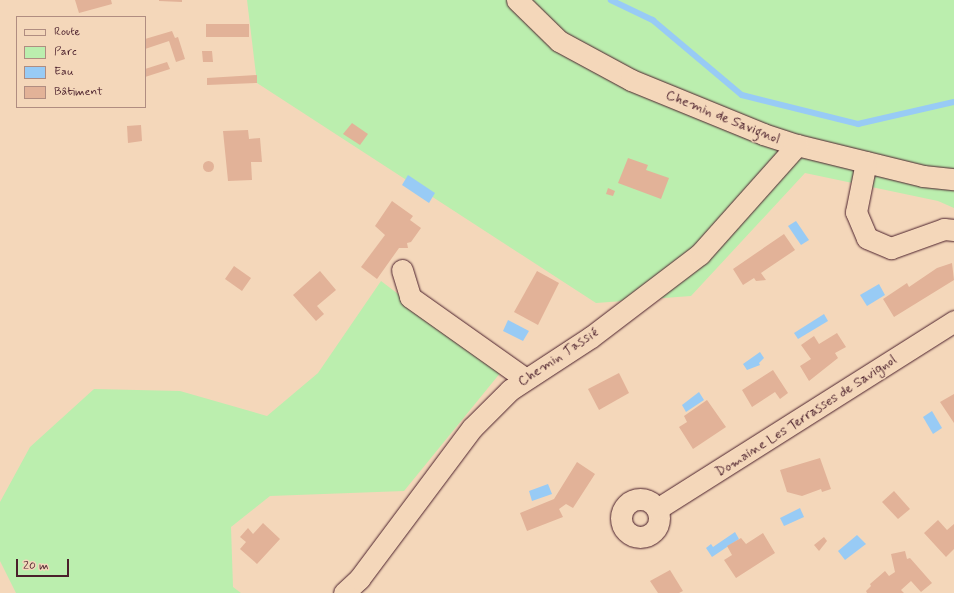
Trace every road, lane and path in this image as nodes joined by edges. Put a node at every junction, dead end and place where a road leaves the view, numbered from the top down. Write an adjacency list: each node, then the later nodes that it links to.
1 (517, 0): 2 (street, Chemin de Savignol)
2 (797, 145): 3 (street, Chemin de Savignol); 8 (street, Chemin Tassié)
3 (866, 162): 4 (street, Chemin de Savignol); 5 (street)
4 (954, 179)
5 (954, 230)
6 (402, 270): 8 (street)
7 (954, 321): 9 (street, Domaine Les Terrasses de Savignol)
8 (526, 379): 10 (street, Chemin Tassié)
9 (657, 509)
10 (344, 593)

